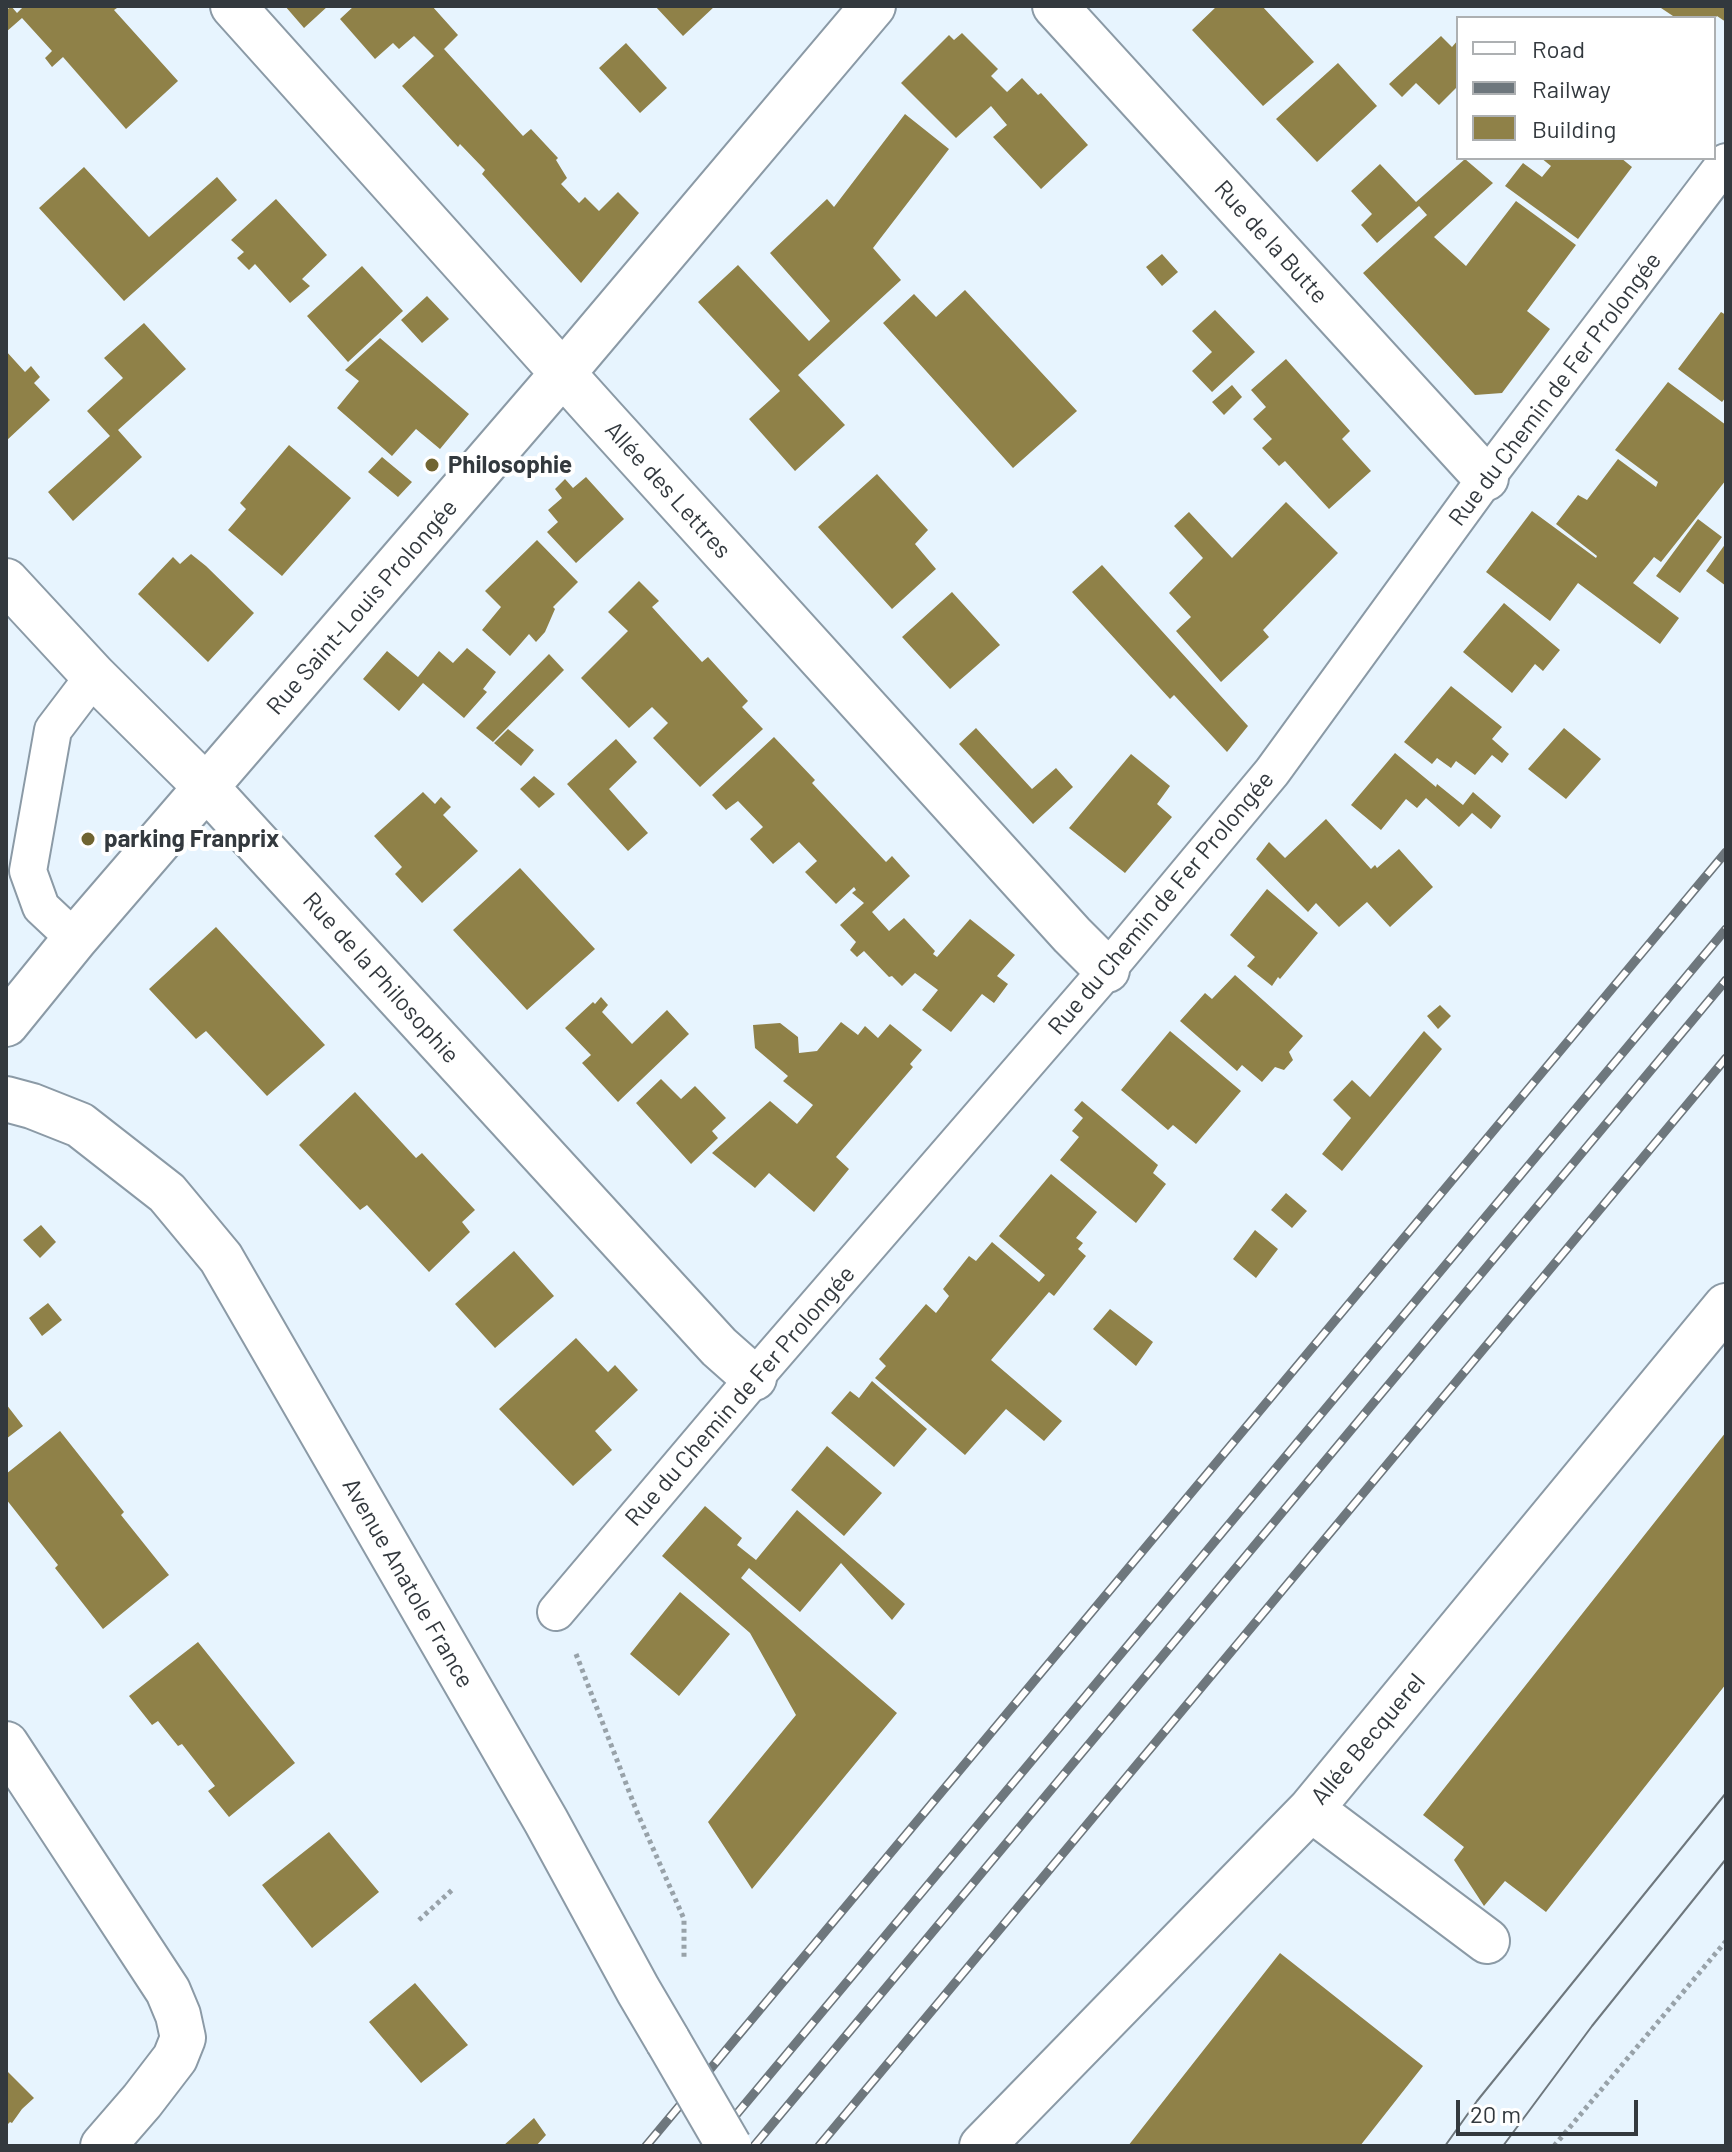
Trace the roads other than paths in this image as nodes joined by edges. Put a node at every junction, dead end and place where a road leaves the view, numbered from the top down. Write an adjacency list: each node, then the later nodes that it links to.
1 (233, 6): 5 (street, Allée des Lettres)
2 (873, 6): 5 (street, Rue Saint-Louis Prolongée)
3 (1055, 6): 6 (street, Rue de la Butte)
4 (1726, 162): 6 (lane, Rue du Chemin de Fer Prolongée)
5 (563, 373): 9 (street, Rue Saint-Louis Prolongée); 13 (street, Allée des Lettres)
6 (1486, 478): 13 (lane, Rue du Chemin de Fer Prolongée)
7 (6, 581): 8 (street, Rue de la Philosophie)
8 (94, 676): 9 (street, Rue de la Philosophie); 11 (lane)
9 (206, 787): 12 (street, Rue Saint-Louis Prolongée); 17 (street, Rue de la Philosophie)
10 (6, 900): 11 (lane)
11 (41, 907): 12 (lane)
12 (75, 939): 14 (street, Rue Saint-Louis Prolongée)
13 (1107, 970): 17 (lane, Rue du Chemin de Fer Prolongée)
14 (6, 1024)
15 (6, 1099): 23 (street, Avenue Anatole France, bridge)
16 (1726, 1306): 20 (street, Allée Becquerel)
17 (754, 1378): 18 (lane, Rue du Chemin de Fer Prolongée)
18 (556, 1612)
19 (6, 1744): 22 (street)
20 (1311, 1809): 21 (street); 24 (street, Allée Becquerel)
21 (1487, 1941)
22 (103, 2146)
23 (729, 2146)
24 (982, 2146)

